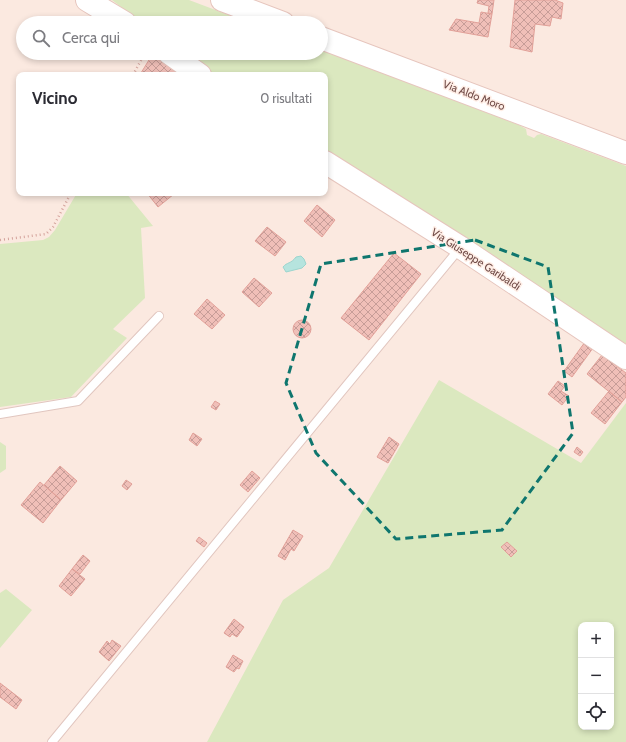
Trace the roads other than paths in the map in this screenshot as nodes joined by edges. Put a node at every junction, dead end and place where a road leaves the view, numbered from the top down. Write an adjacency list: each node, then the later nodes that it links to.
1 (87, 0): 4 (main road)
2 (108, 0): 5 (main road)
3 (222, 0): 6 (main road)
4 (113, 16)
5 (125, 16)
6 (264, 16)
7 (328, 41): 10 (main road, Via Aldo Moro)
8 (179, 60): 9 (main road)
9 (196, 72)
10 (626, 153)
11 (328, 164): 12 (main road, Via Giuseppe Garibaldi)
12 (460, 247): 14 (main road, Via Giuseppe Garibaldi); 16 (lane)
13 (159, 316): 15 (lane)
14 (626, 358)
15 (0, 414)
16 (52, 742)

